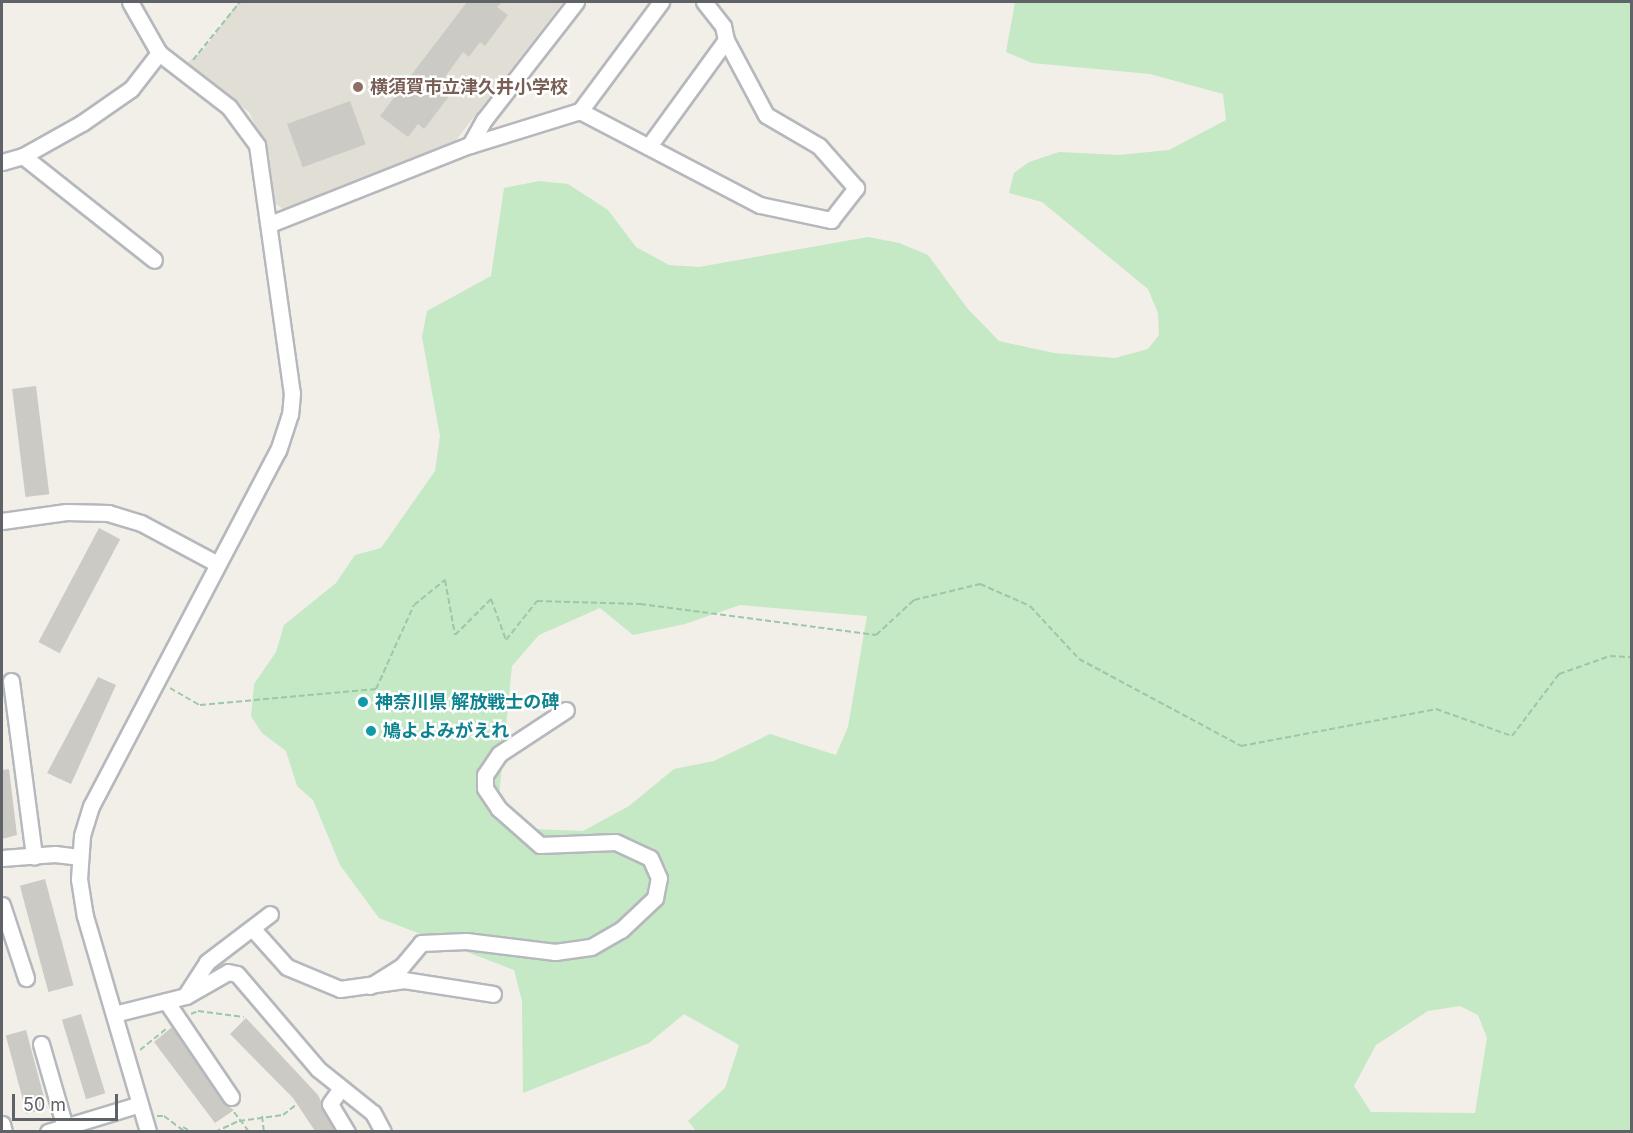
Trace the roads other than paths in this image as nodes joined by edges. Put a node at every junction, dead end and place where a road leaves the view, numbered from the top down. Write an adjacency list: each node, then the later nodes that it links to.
1 (130, 2): 6 (street)
2 (576, 2): 8 (street)
3 (662, 2): 7 (street)
4 (704, 2): 5 (street)
5 (726, 40): 9 (street); 9 (street)
6 (159, 53): 10 (street); 12 (street)
7 (580, 111): 8 (street); 9 (street)
8 (470, 145): 12 (street)
9 (649, 146)
10 (23, 156): 11 (street); 13 (street)
11 (2, 162)
12 (270, 224): 15 (street)
13 (154, 260)
14 (2, 520): 15 (street)
15 (216, 563): 19 (street)
16 (11, 681): 18 (street)
17 (566, 710): 25 (street)
18 (34, 856): 19 (street); 20 (street)
19 (79, 857): 29 (street)
20 (2, 858)
21 (2, 905): 24 (street)
22 (270, 914): 23 (street)
23 (252, 928): 25 (street); 27 (street)
24 (26, 978)
25 (370, 986): 26 (street)
26 (493, 994)
27 (186, 996): 28 (street); 31 (street)
28 (166, 1001): 29 (street); 32 (street)
29 (114, 1014): 33 (street)
30 (41, 1044): 35 (street)
31 (341, 1088): 37 (street); 38 (street)
32 (232, 1104)
33 (145, 1118): 35 (street)
34 (2, 1124): 36 (street)
35 (57, 1130)
36 (4, 1131)
37 (347, 1131)
38 (383, 1131)

